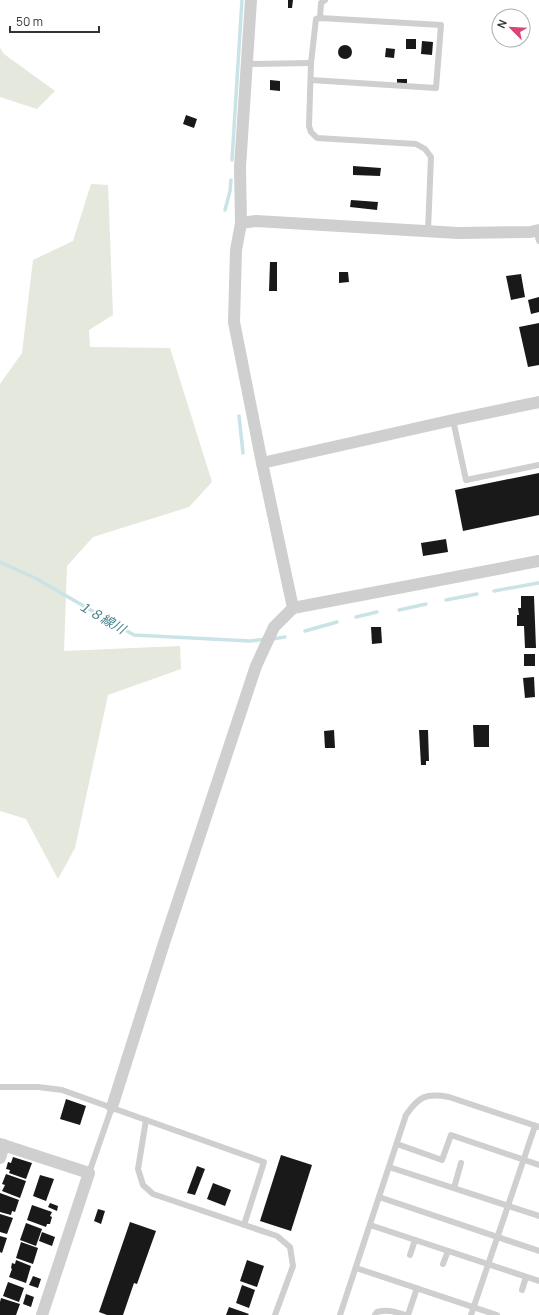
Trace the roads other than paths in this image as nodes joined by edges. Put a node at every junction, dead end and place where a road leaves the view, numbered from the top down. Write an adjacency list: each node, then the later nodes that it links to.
1 (251, 0): 4 (street)
2 (325, 0): 3 (lane)
3 (320, 18): 5 (lane); 6 (lane)
4 (247, 64): 5 (lane); 7 (street)
5 (311, 64): 6 (lane)
6 (311, 80): 8 (lane)
7 (241, 223): 8 (street); 12 (street)
8 (428, 231): 9 (street)
9 (538, 234)
10 (539, 402): 11 (street)
11 (453, 420): 12 (street); 13 (lane)
12 (262, 463): 15 (street)
13 (539, 465)
14 (539, 561): 15 (street)
15 (293, 608): 17 (street)
16 (0, 1087): 17 (lane)
17 (112, 1107): 18 (lane); 27 (lane)
18 (146, 1120): 32 (lane); 32 (lane)
19 (537, 1127): 21 (lane); 23 (lane)
20 (2, 1144): 22 (street); 27 (street)
21 (397, 1144): 23 (lane); 26 (lane)
22 (0, 1158)
23 (524, 1160): 25 (lane); 30 (lane)
24 (461, 1163): 28 (lane)
25 (539, 1165)
26 (389, 1168): 28 (lane); 29 (lane)
27 (89, 1173): 47 (street)
28 (454, 1188): 30 (lane)
29 (379, 1197): 33 (lane); 34 (lane)
30 (508, 1206): 31 (lane); 34 (lane)
31 (539, 1216)
32 (244, 1225): 48 (lane)
33 (370, 1225): 35 (lane); 41 (lane)
34 (498, 1237): 37 (lane); 40 (lane)
35 (415, 1240): 36 (lane); 38 (lane)
36 (448, 1251): 39 (lane); 40 (lane)
37 (539, 1251)
38 (410, 1255)
39 (443, 1264)
40 (489, 1264): 42 (lane); 46 (lane)
41 (356, 1268): 44 (lane); 49 (lane)
42 (526, 1277): 43 (lane); 45 (lane)
43 (539, 1281)
44 (417, 1288): 46 (lane); 51 (lane)
45 (522, 1290)
46 (474, 1307): 52 (lane); 53 (lane)
47 (42, 1315)
48 (275, 1315)
49 (340, 1315)
50 (375, 1315): 51 (lane)
51 (407, 1315)
52 (471, 1315)
53 (497, 1315)

